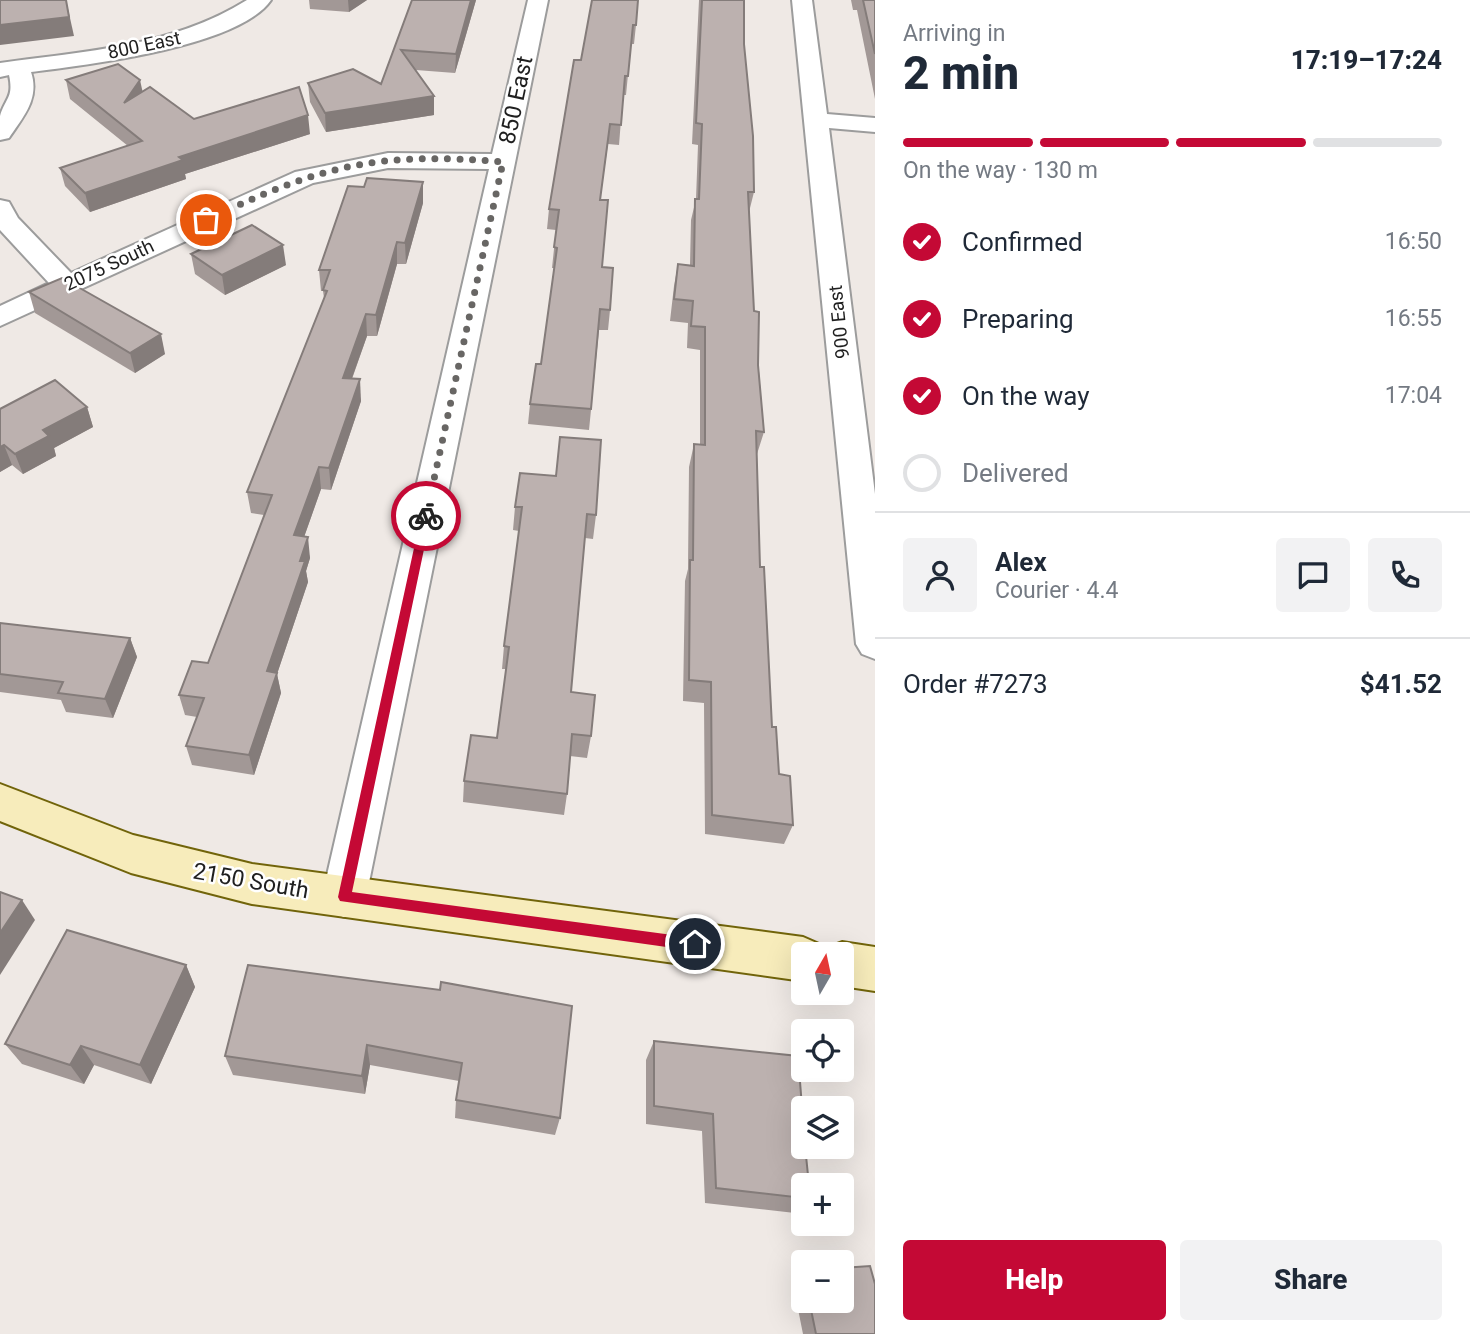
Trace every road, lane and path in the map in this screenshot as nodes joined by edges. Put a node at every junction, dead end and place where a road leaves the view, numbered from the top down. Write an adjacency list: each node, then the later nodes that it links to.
1 (261, 0): 4 (street, 800 East)
2 (538, 0): 8 (street, 850 East)
3 (802, 0): 5 (street, 900 East)
4 (9, 68): 7 (street)
5 (816, 120): 6 (street); 12 (street, 900 East)
6 (875, 125)
7 (0, 133)
8 (503, 162): 10 (street, 2075 South); 14 (street, 850 East)
9 (0, 208): 10 (street)
10 (67, 285): 11 (street, 2075 South)
11 (0, 317)
12 (875, 643)
13 (0, 802): 14 (street, 2150 South)
14 (344, 897): 15 (street, 2150 South)
15 (791, 957)
16 (854, 966): 17 (street)
17 (875, 969)

